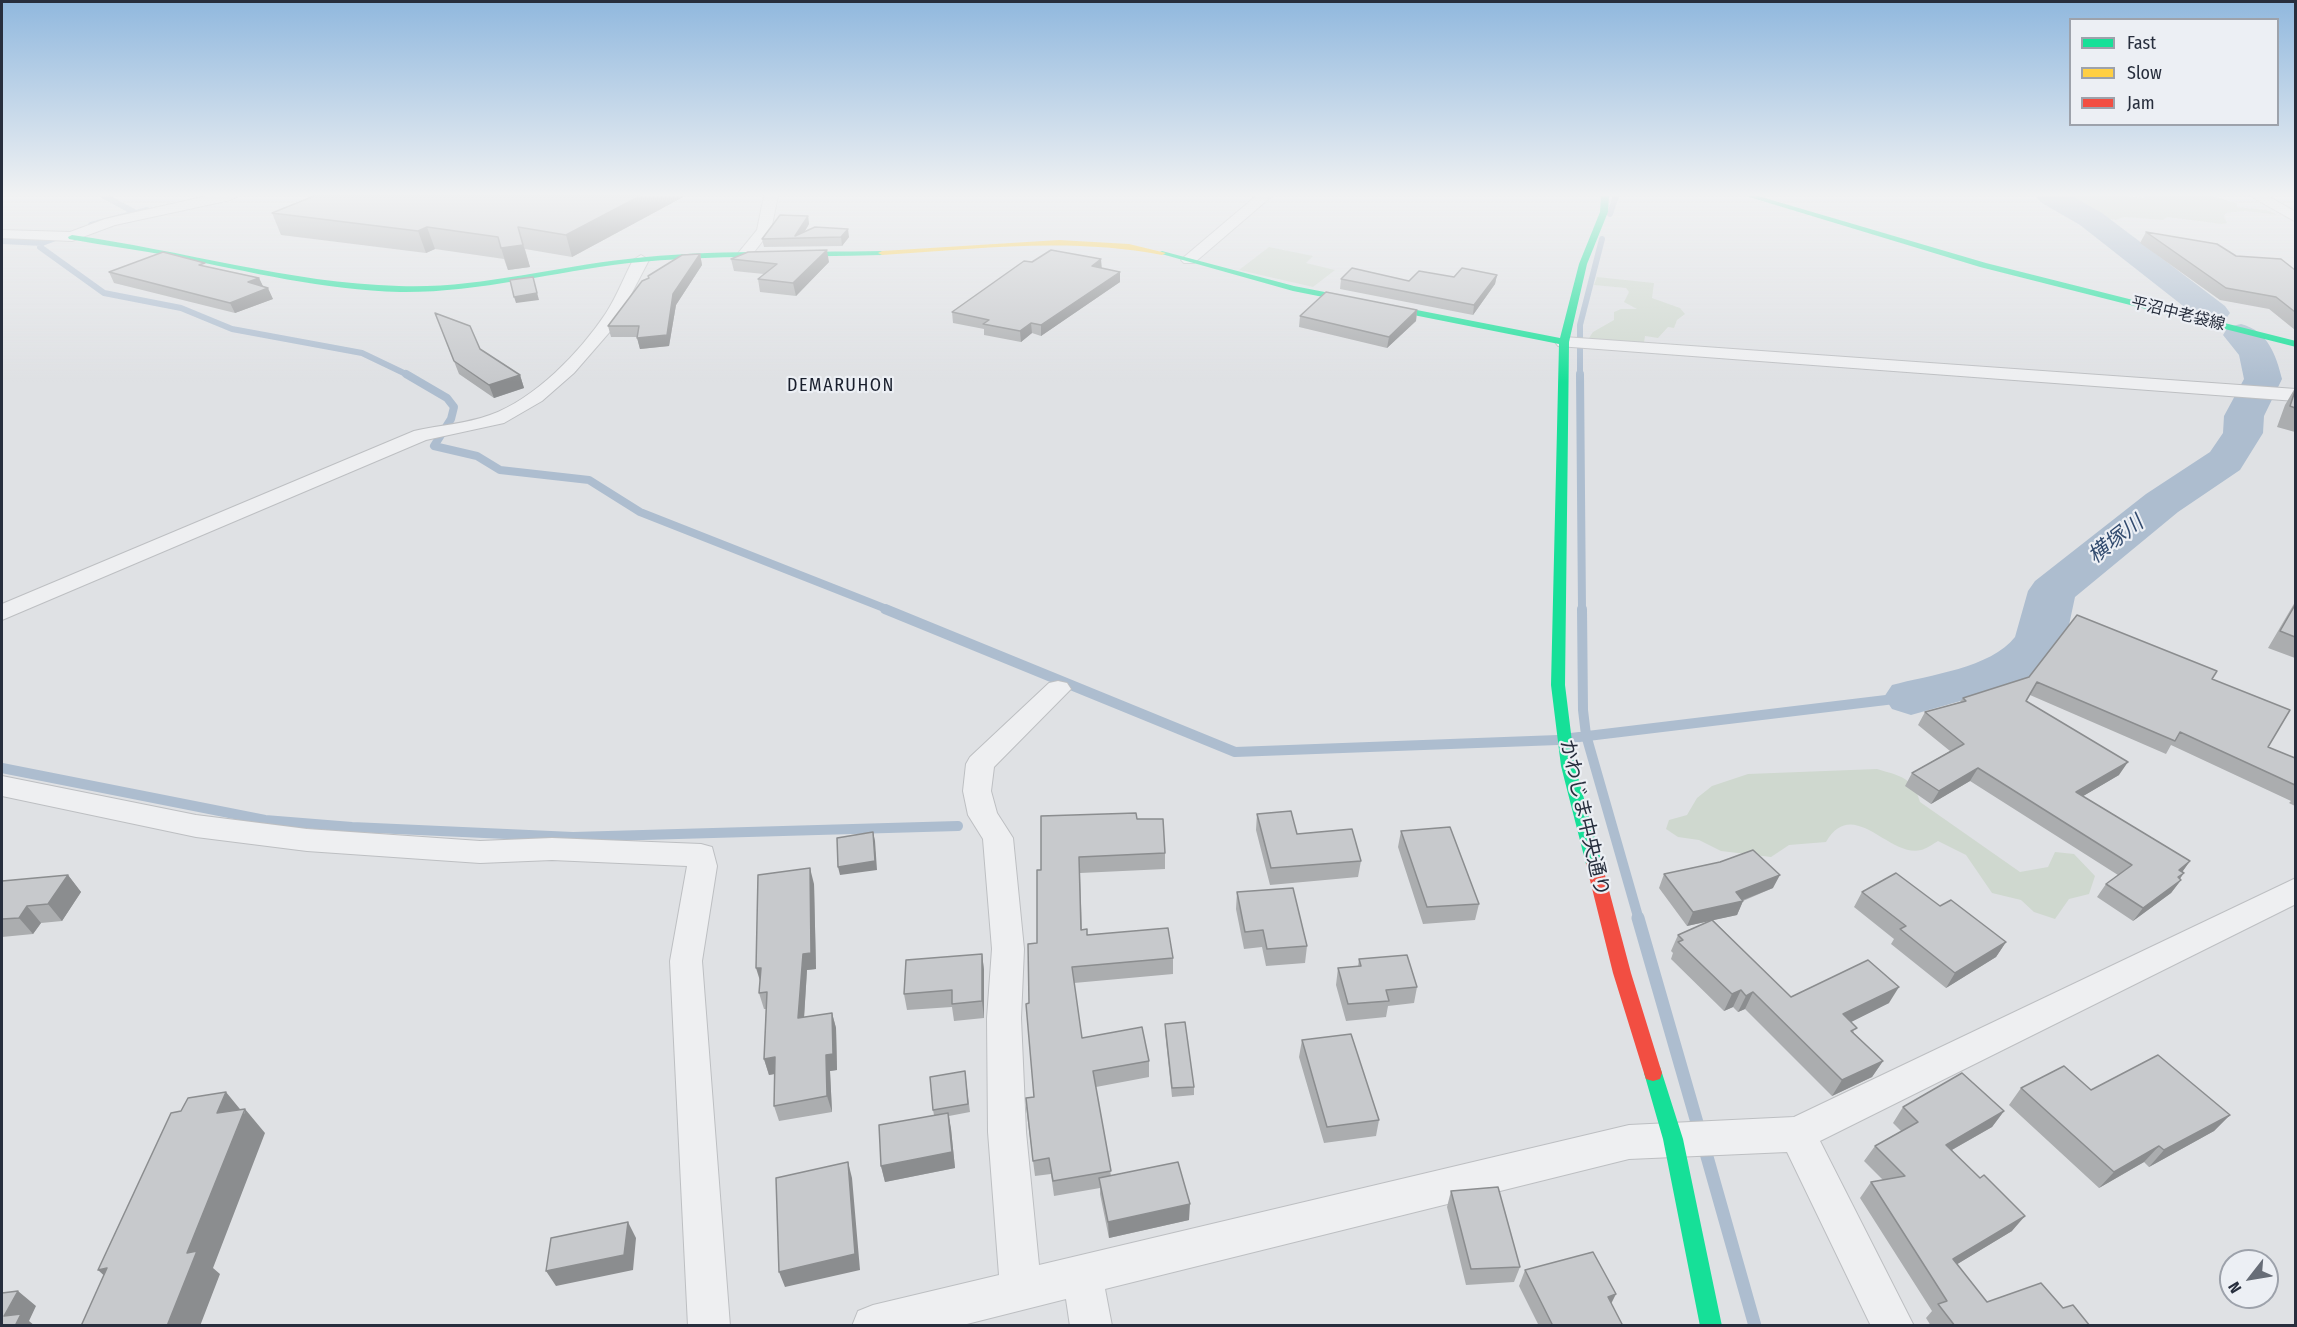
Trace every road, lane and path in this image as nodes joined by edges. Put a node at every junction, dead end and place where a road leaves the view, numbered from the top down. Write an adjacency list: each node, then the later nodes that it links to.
1 (201, 258): 7 (street)
2 (711, 258): 7 (street)
3 (1180, 258): 8 (street)
4 (1191, 258): 8 (street)
5 (1585, 258): 9 (street, かわじま中央通り)
6 (1956, 258): 10 (street, 平沼中老袋線)
7 (640, 260): 12 (street)
8 (1189, 260): 9 (street)
9 (1564, 342): 11 (street); 17 (street, かわじま中央通り)
10 (2295, 344)
11 (2295, 395)
12 (2, 613)
13 (1058, 689): 19 (street)
14 (2, 786): 20 (street)
15 (2295, 890): 16 (street)
16 (1797, 1134): 17 (street); 24 (street)
17 (1673, 1139): 18 (street); 23 (street, かわじま中央通り)
18 (1082, 1274): 19 (street); 22 (street)
19 (1021, 1288): 21 (street)
20 (709, 1326)
21 (873, 1326)
22 (1091, 1326)
23 (1711, 1326)
24 (1893, 1326)

